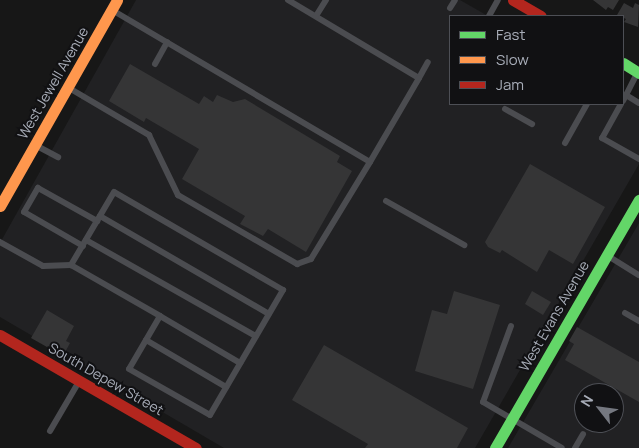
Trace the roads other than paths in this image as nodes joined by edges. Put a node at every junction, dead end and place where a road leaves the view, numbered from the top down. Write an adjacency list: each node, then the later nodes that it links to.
1 (288, 0): 10 (lane)
2 (326, 0): 10 (lane)
3 (455, 0): 7 (lane)
4 (498, 0): 8 (lane)
5 (513, 0): 9 (street)
6 (114, 5): 11 (lane); 17 (street, West Jewell Avenue)
7 (450, 8)
8 (490, 15)
9 (539, 15)
10 (316, 16): 16 (lane)
11 (167, 42): 13 (lane); 29 (lane)
12 (428, 62): 16 (lane)
13 (155, 64)
14 (624, 64): 15 (street)
15 (639, 72): 18 (lane)
16 (419, 78): 29 (lane)
17 (67, 87): 26 (street, West Jewell Avenue); 29 (lane)
18 (624, 98)
19 (624, 100): 20 (lane)
20 (639, 103)
21 (586, 105): 25 (lane)
22 (620, 105): 28 (lane)
23 (505, 109): 24 (lane)
24 (532, 124)
25 (565, 143)
26 (35, 145): 27 (lane); 32 (street, West Jewell Avenue)
27 (58, 157)
28 (639, 159)
29 (370, 162)
30 (639, 200): 37 (street, West Evans Avenue)
31 (386, 202): 36 (lane)
32 (0, 206)
33 (98, 219): 35 (lane); 35 (lane); 41 (lane); 41 (lane)
34 (0, 242): 38 (lane)
35 (84, 243): 38 (lane); 46 (lane)
36 (464, 244)
37 (607, 255): 39 (lane); 51 (street, West Evans Avenue)
38 (71, 265): 42 (lane)
39 (639, 275)
40 (625, 313): 43 (lane)
41 (269, 314): 46 (lane)
42 (160, 316): 47 (lane); 48 (lane)
43 (639, 321)
44 (510, 326): 51 (lane)
45 (0, 335): 49 (street, South Depew Street)
46 (256, 336): 48 (lane)
47 (146, 340): 50 (lane); 50 (lane)
48 (240, 363): 50 (lane)
49 (79, 381): 52 (lane); 54 (street, South Depew Street)
50 (226, 387)
51 (512, 419): 55 (street, West Evans Avenue); 56 (lane)
52 (50, 431)
53 (583, 434): 57 (lane)
54 (196, 448)
55 (495, 448)
56 (562, 448)
57 (575, 448)

